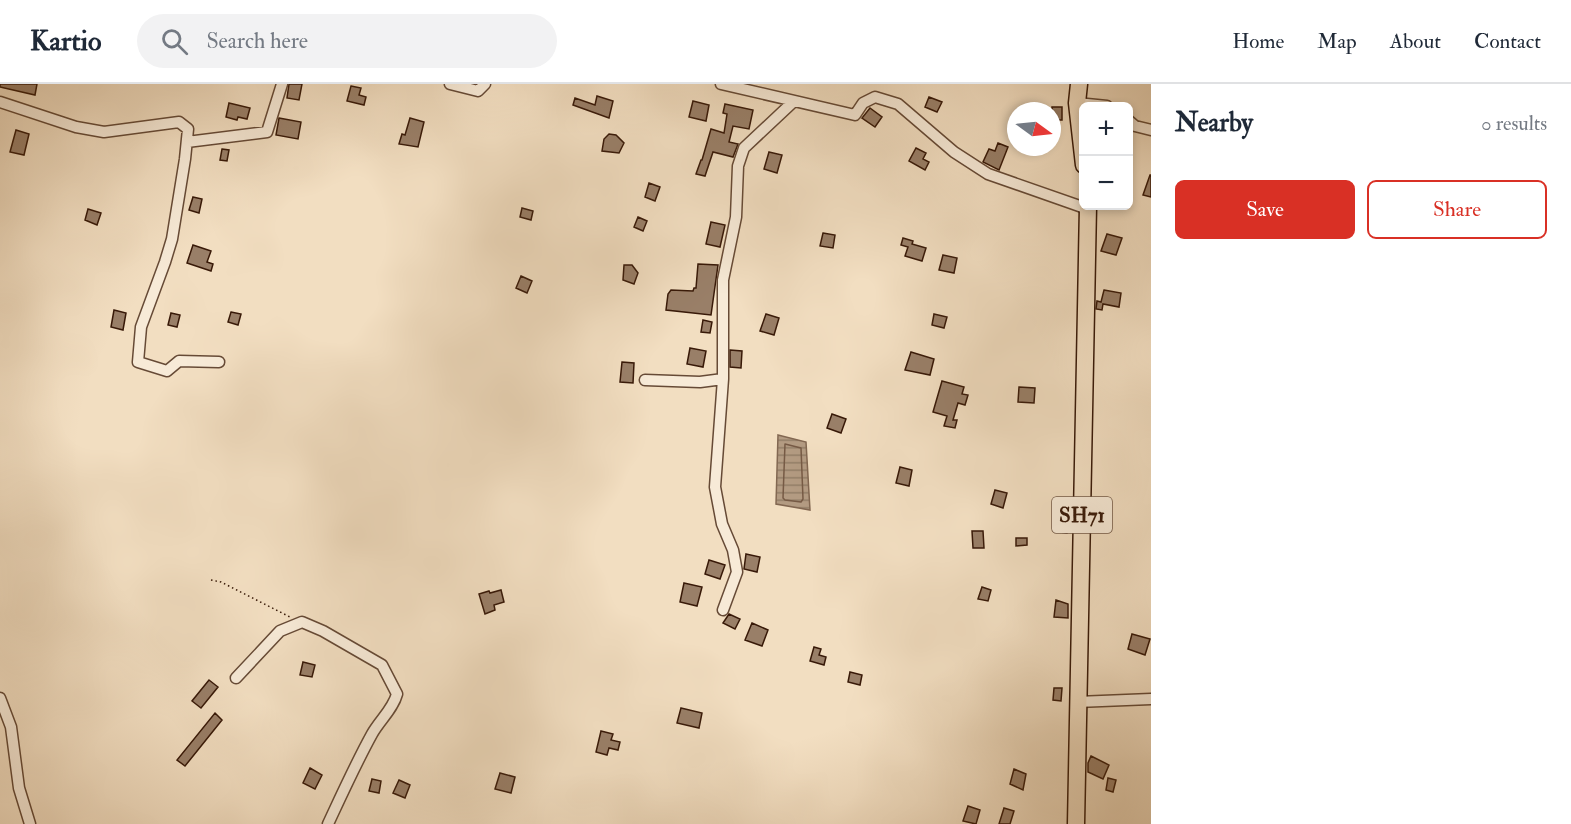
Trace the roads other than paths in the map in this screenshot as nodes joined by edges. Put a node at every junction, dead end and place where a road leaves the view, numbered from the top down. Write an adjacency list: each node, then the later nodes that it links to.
1 (282, 84): 11 (street)
2 (450, 84): 3 (street)
3 (485, 84)
4 (721, 84): 7 (street)
5 (1080, 84): 8 (main road)
6 (0, 102): 11 (street)
7 (793, 102): 13 (street); 17 (street)
8 (1077, 103): 12 (main road)
9 (1133, 124): 10 (street)
10 (1151, 130)
11 (187, 142): 15 (street)
12 (1082, 156)
13 (1079, 204)
14 (1088, 210): 22 (main road, SH71)
15 (219, 362)
16 (645, 380): 17 (street)
17 (723, 380): 18 (street)
18 (723, 610)
19 (236, 678): 24 (street)
20 (0, 698): 23 (street)
21 (1151, 699): 22 (street)
22 (1077, 702): 25 (main road, SH71)
23 (30, 824)
24 (328, 824)
25 (1076, 824)

